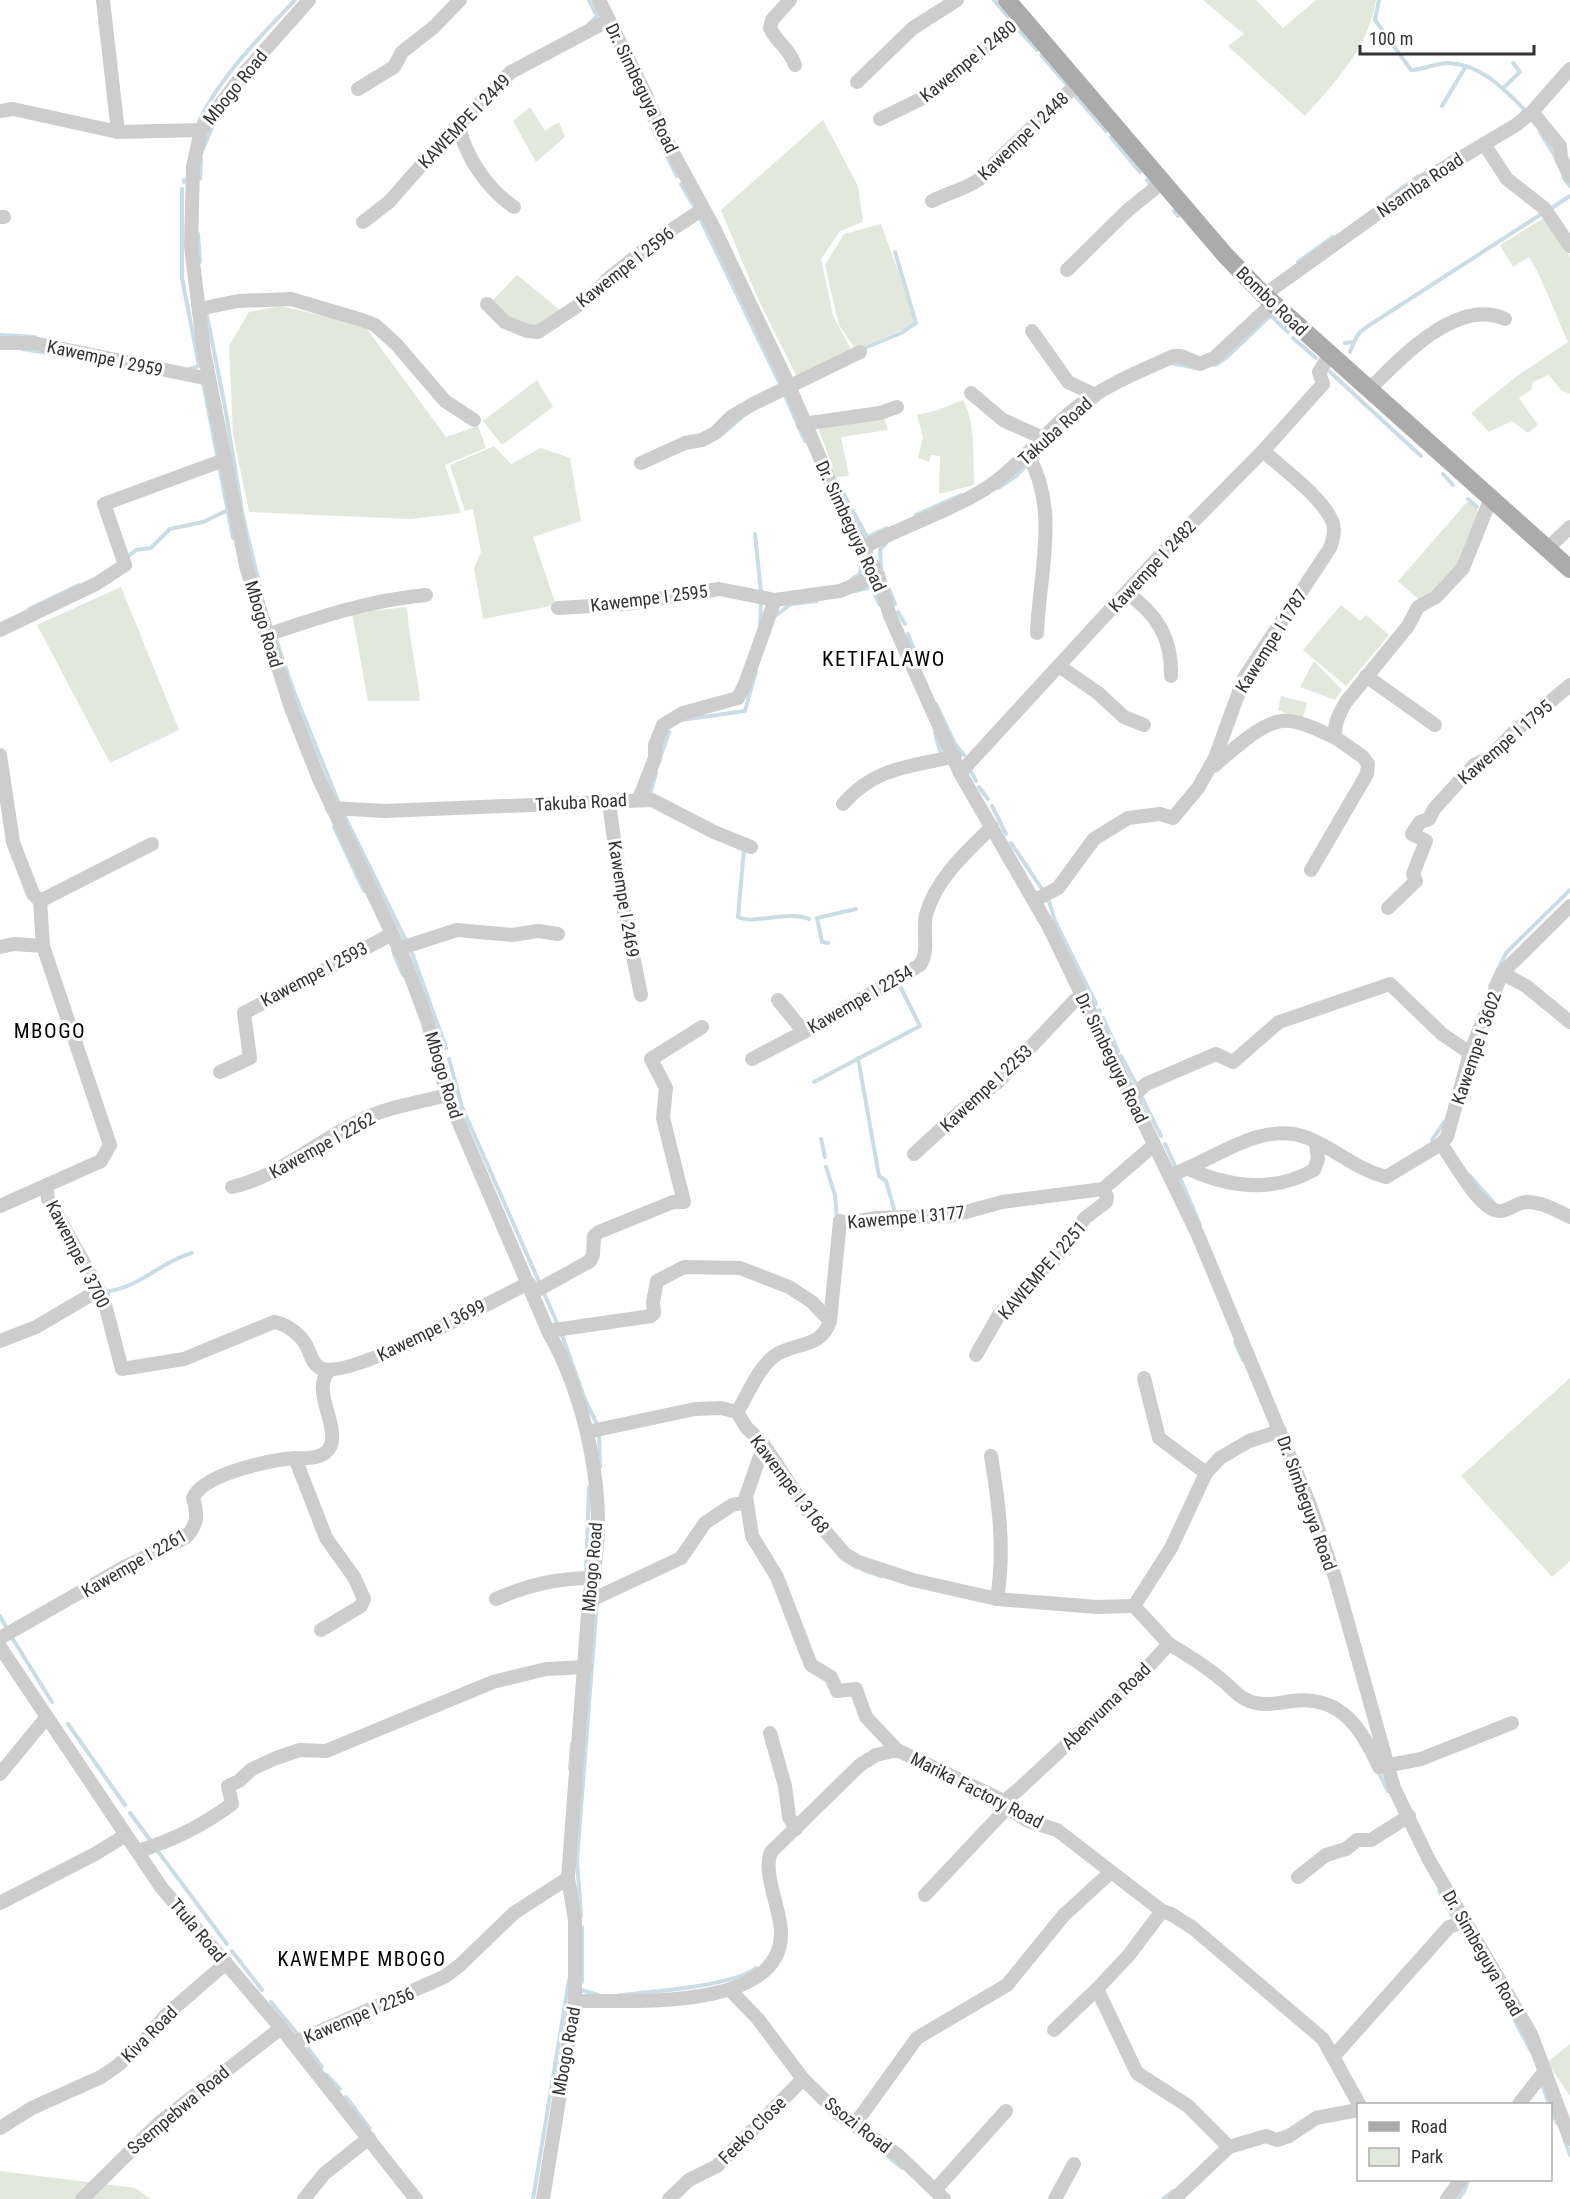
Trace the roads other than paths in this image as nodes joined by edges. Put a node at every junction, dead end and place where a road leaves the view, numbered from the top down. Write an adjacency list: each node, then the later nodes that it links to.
1 (102, 0): 20 (street)
2 (309, 0): 19 (street, Mbogo Road)
3 (460, 0): 14 (street)
4 (599, 0): 9 (street, Dr. Simbeguya Road)
5 (790, 0): 10 (street)
6 (957, 0): 12 (street)
7 (1007, 0): 8 (main road, Bombo Road)
8 (1023, 17): 13 (main road, Bombo Road); 17 (street, Kawempe I 2480)
9 (609, 20): 18 (street, KAWEMPE I 2449); 26 (street, Dr. Simbeguya Road)
10 (795, 65)
11 (1570, 69): 16 (street, Nsamba Road)
12 (857, 82)
13 (1079, 82): 23 (main road, Bombo Road); 24 (street, Kawempe I 2448)
14 (358, 89)
15 (0, 111): 20 (street)
16 (1532, 112): 21 (street, Nsamba Road); 22 (street)
17 (880, 119)
18 (459, 125): 25 (street); 27 (street, KAWEMPE I 2449)
19 (201, 130): 20 (street); 32 (street, Mbogo Road)
20 (118, 132)
21 (1484, 144): 28 (street); 30 (street, Nsamba Road)
22 (1570, 176)
23 (1164, 181): 29 (street); 30 (main road, Bombo Road)
24 (932, 201)
25 (514, 207)
26 (703, 209): 31 (street, Kawempe I 2596); 39 (street, Dr. Simbeguya Road)
27 (363, 222)
28 (1570, 246)
29 (1067, 270)
30 (1269, 299): 37 (main road, Bombo Road); 42 (street, Takuba Road)
31 (487, 304)
32 (199, 309): 38 (street, Mbogo Road); 44 (street)
33 (1505, 319): 40 (street)
34 (1032, 331): 42 (street)
35 (0, 343): 38 (street, Kawempe I 2959)
36 (860, 352): 39 (street)
37 (1329, 356): 40 (main road, Bombo Road); 47 (street, Kawempe I 2482)
38 (209, 379): 49 (street, Mbogo Road)
39 (789, 386): 45 (street, Dr. Simbeguya Road); 50 (street)
40 (1369, 390): 51 (main road, Bombo Road)
41 (971, 393): 46 (street)
42 (1095, 394): 46 (street, Takuba Road)
43 (897, 407): 45 (street)
44 (474, 420)
45 (803, 424): 53 (street, Dr. Simbeguya Road)
46 (1043, 438): 48 (street, Takuba Road)
47 (1263, 451): 57 (street, Kawempe I 2482); 73 (street, Kawempe I 1787)
48 (1028, 455): 53 (street, Takuba Road); 62 (street)
49 (224, 460): 61 (street); 63 (street, Mbogo Road)
50 (641, 463)
51 (1491, 498): 54 (main road, Bombo Road); 66 (street)
52 (1570, 527): 54 (street)
53 (861, 549): 56 (street, Dr. Simbeguya Road)
54 (1547, 549): 55 (main road, Bombo Road)
55 (1570, 569)
56 (878, 576): 59 (street); 72 (street, Dr. Simbeguya Road)
57 (1127, 593): 64 (street, Kawempe I 2482); 65 (street)
58 (426, 595): 63 (street)
59 (775, 600): 60 (street, Kawempe I 2595); 75 (street, Takuba Road)
60 (558, 608)
61 (0, 630)
62 (1036, 633)
63 (267, 635): 78 (street, Mbogo Road)
64 (1059, 666): 68 (street); 74 (street, Kawempe I 2482)
65 (1170, 676)
66 (1366, 676): 69 (street); 70 (street)
67 (1570, 686): 86 (street, Kawempe I 1795)
68 (1144, 725)
69 (1435, 725)
70 (1336, 738): 73 (street); 82 (street)
71 (0, 755): 84 (street)
72 (955, 756): 74 (street, Dr. Simbeguya Road); 77 (street)
73 (1208, 771): 83 (street, Kawempe I 1787)
74 (960, 773): 79 (street, Dr. Simbeguya Road)
75 (639, 799): 76 (street, Takuba Road); 81 (street)
76 (609, 803): 78 (street, Takuba Road); 93 (street, Kawempe I 2469)
77 (843, 804)
78 (332, 808): 87 (street, Mbogo Road)
79 (992, 827): 83 (street, Dr. Simbeguya Road); 98 (street, Kawempe I 2254)
80 (152, 844): 84 (street)
81 (751, 847)
82 (1311, 870)
83 (1035, 900): 94 (street, Dr. Simbeguya Road)
84 (40, 901): 90 (street)
85 (1570, 906): 92 (street, Kawempe I 3602)
86 (1388, 908)
87 (392, 934): 91 (street, Mbogo Road); 101 (street, Kawempe I 2593)
88 (558, 934): 91 (street)
89 (0, 946): 90 (street)
90 (44, 946): 110 (street)
91 (399, 949): 102 (street, Mbogo Road)
92 (1502, 973): 96 (street); 99 (street, Kawempe I 3602)
93 (640, 995)
94 (1083, 997): 103 (street, Dr. Simbeguya Road); 107 (street, Kawempe I 2253)
95 (778, 1000): 98 (street)
96 (1570, 1022)
97 (702, 1027): 115 (street, Kawempe I 3699)
98 (804, 1032): 100 (street, Kawempe I 2254)
99 (1470, 1053): 103 (street); 105 (street, Kawempe I 3602)
100 (752, 1059)
101 (220, 1072)
102 (447, 1095): 111 (street, Kawempe I 2262); 115 (street, Mbogo Road)
103 (1132, 1097): 106 (street, Dr. Simbeguya Road)
104 (1316, 1142): 105 (street); 108 (street); 108 (street)
105 (1441, 1144): 114 (street)
106 (1154, 1145): 109 (street, Dr. Simbeguya Road); 112 (street)
107 (915, 1154)
108 (1189, 1169): 109 (street)
109 (1170, 1175): 124 (street, Dr. Simbeguya Road)
110 (46, 1186): 113 (street); 116 (street, Kawempe I 3700)
111 (232, 1187)
112 (1103, 1189): 117 (street, Kawempe I 3177); 120 (street, KAWEMPE I 2251)
113 (0, 1206)
114 (1570, 1217)
115 (530, 1288): 118 (street, Mbogo Road); 121 (street, Kawempe I 3699)
116 (99, 1290): 119 (street); 121 (street, Kawempe I 3700)
117 (831, 1322): 118 (street); 123 (street)
118 (548, 1331): 125 (street, Mbogo Road)
119 (0, 1341)
120 (976, 1354)
121 (330, 1370): 128 (street, Kawempe I 2261)
122 (1144, 1378): 129 (street)
123 (737, 1412): 125 (street); 126 (street, Kawempe I 3168)
124 (1280, 1431): 129 (street); 145 (street, Dr. Simbeguya Road)
125 (587, 1432): 131 (street, Mbogo Road)
126 (764, 1445): 130 (street); 133 (street, Kawempe I 3168)
127 (992, 1456): 133 (street)
128 (295, 1458): 136 (street); 137 (street, Kawempe I 2261)
129 (1206, 1473): 135 (street)
130 (746, 1502): 134 (street); 144 (street)
131 (588, 1578): 132 (street); 134 (street, Mbogo Road)
132 (496, 1599)
133 (997, 1599): 135 (street, Kawempe I 3168)
134 (589, 1601): 140 (street, Mbogo Road)
135 (1134, 1606): 138 (street)
136 (321, 1630)
137 (0, 1638)
138 (1169, 1644): 145 (street); 147 (street, Abenvuma Road)
139 (0, 1647): 141 (street, Ttula Road)
140 (586, 1667): 151 (street); 154 (street, Mbogo Road)
141 (46, 1718): 146 (street); 150 (street, Ttula Road)
142 (1512, 1723): 145 (street)
143 (770, 1733): 149 (street)
144 (897, 1750): 147 (street, Marika Factory Road); 149 (street, Marika Factory Road)
145 (1378, 1768): 148 (street, Dr. Simbeguya Road)
146 (0, 1774)
147 (1005, 1804): 152 (street, Marika Factory Road); 155 (street, Abenvuma Road)
148 (1409, 1816): 153 (street); 158 (street, Dr. Simbeguya Road)
149 (796, 1829): 161 (street, Marika Factory Road)
150 (126, 1835): 151 (street, Ttula Road); 156 (street)
151 (138, 1851): 159 (street, Ttula Road)
152 (1111, 1872): 157 (street, Marika Factory Road); 173 (street)
153 (1298, 1877)
154 (568, 1878): 162 (street, Mbogo Road); 165 (street, Kawempe I 2256)
155 (925, 1895)
156 (0, 1903)
157 (1162, 1911): 160 (street); 166 (street, Marika Factory Road)
158 (1466, 1921): 166 (street); 167 (street, Dr. Simbeguya Road)
159 (226, 1963): 163 (street, Ttula Road); 174 (street, Kiva Road)
160 (1097, 1989): 164 (street); 177 (street)
161 (731, 1991): 162 (street, Marika Factory Road); 168 (street, Ssozi Road)
162 (575, 2001): 184 (street, Mbogo Road)
163 (280, 2028): 165 (street, Ttula Road); 181 (street, Ssempebwa Road)
164 (1054, 2030)
165 (292, 2043): 175 (street, Ttula Road)
166 (1333, 2058): 169 (street, Marika Factory Road)
167 (1544, 2072): 170 (street); 176 (street, Dr. Simbeguya Road)
168 (803, 2079): 173 (street, Ssozi Road); 185 (street, Feeko Close)
169 (1358, 2103)
170 (1520, 2103)
171 (1357, 2110): 177 (street)
172 (1006, 2111): 180 (street)
173 (855, 2124): 180 (street, Ssozi Road)
174 (0, 2128)
175 (369, 2138): 182 (street); 183 (street, Ttula Road)
176 (1570, 2139)
177 (1229, 2148): 187 (street)
178 (1074, 2164): 186 (street)
179 (1458, 2181): 188 (street)
180 (939, 2195)
181 (82, 2199)
182 (304, 2199)
183 (416, 2199)
184 (543, 2199)
185 (669, 2199)
186 (1055, 2199)
187 (1174, 2199)
188 (1447, 2199)

